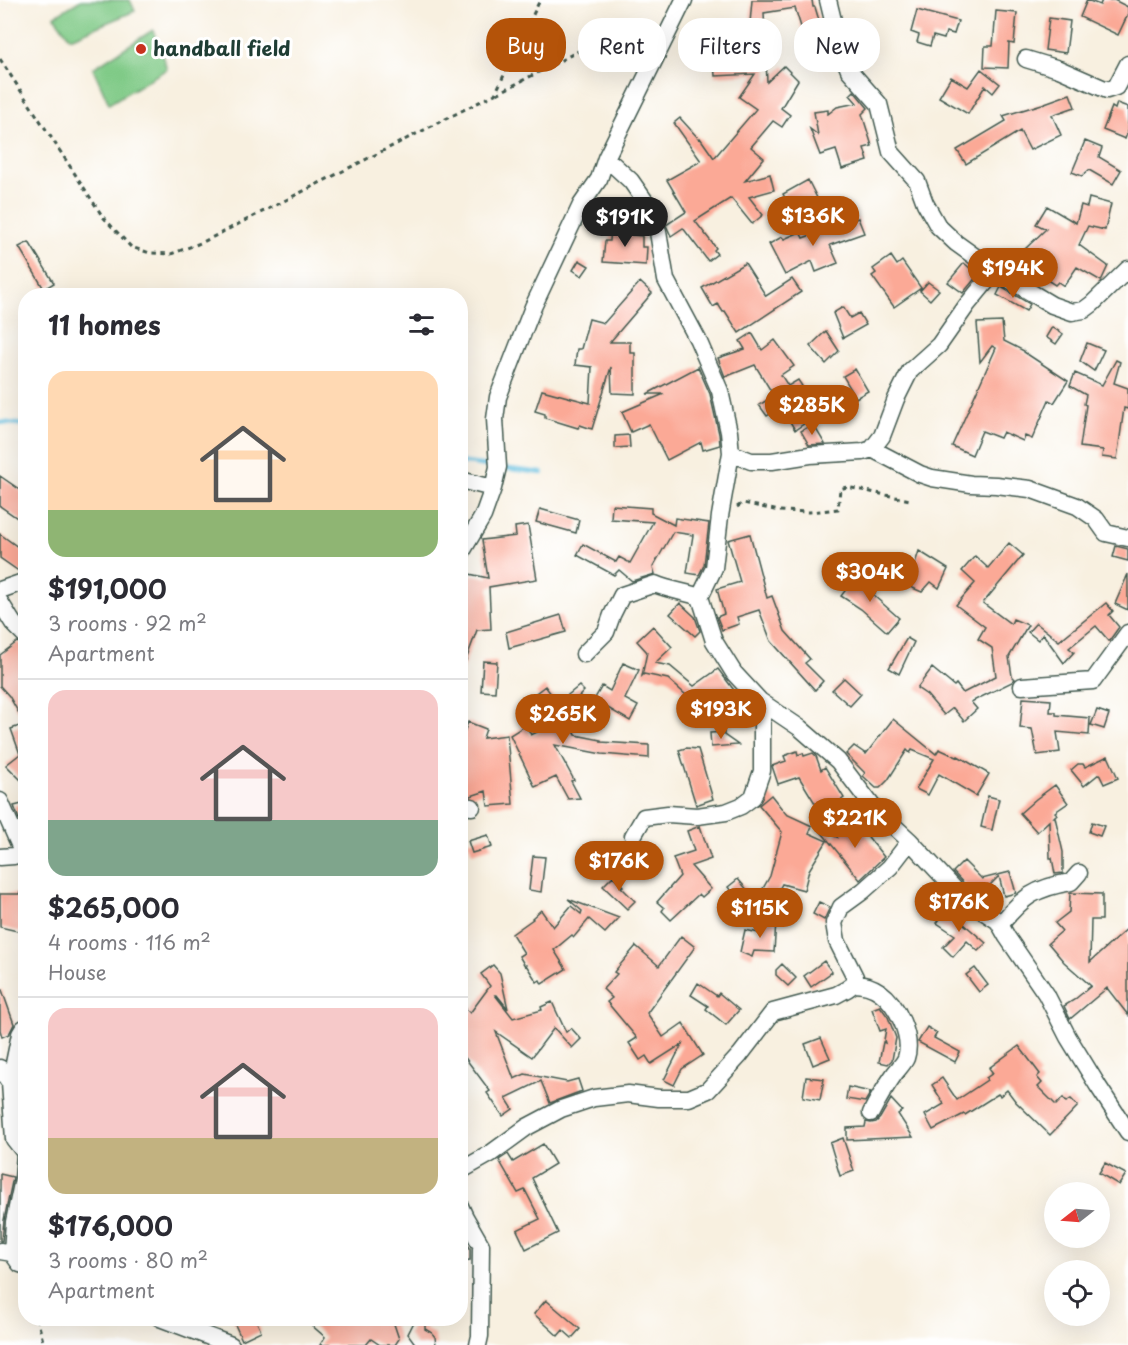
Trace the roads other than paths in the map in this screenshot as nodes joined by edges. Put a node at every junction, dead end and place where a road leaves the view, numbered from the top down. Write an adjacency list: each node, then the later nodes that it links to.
1 (684, 0): 5 (street)
2 (828, 0): 7 (street)
3 (1026, 59): 4 (street)
4 (1128, 64)
5 (606, 158): 9 (street); 11 (street)
6 (1128, 269): 7 (street)
7 (995, 271): 8 (street)
8 (872, 449): 9 (street); 12 (street)
9 (731, 453): 16 (street)
10 (468, 482): 11 (street)
11 (493, 488): 13 (street)
12 (1128, 538)
13 (468, 541)
14 (18, 584): 15 (street)
15 (0, 590)
16 (700, 597): 20 (street); 22 (street)
17 (0, 603): 18 (street)
18 (18, 628)
19 (1128, 633): 21 (street)
20 (584, 654)
21 (1022, 686)
22 (760, 701): 24 (street); 25 (street)
23 (0, 801): 26 (street)
24 (633, 836)
25 (910, 841): 30 (street); 31 (street)
26 (18, 842)
27 (18, 854): 28 (street)
28 (0, 857)
29 (1079, 873): 30 (street)
30 (1000, 925): 36 (street)
31 (854, 984): 35 (street); 38 (street)
32 (18, 1043): 34 (street)
33 (0, 1068): 34 (street)
34 (9, 1083): 37 (street)
35 (871, 1113)
36 (1128, 1132)
37 (18, 1144)
38 (468, 1166)
39 (18, 1203): 41 (street)
40 (468, 1222): 45 (street)
41 (6, 1252): 42 (street)
42 (18, 1262)
43 (181, 1326): 44 (street)
44 (231, 1345)
45 (478, 1345)

